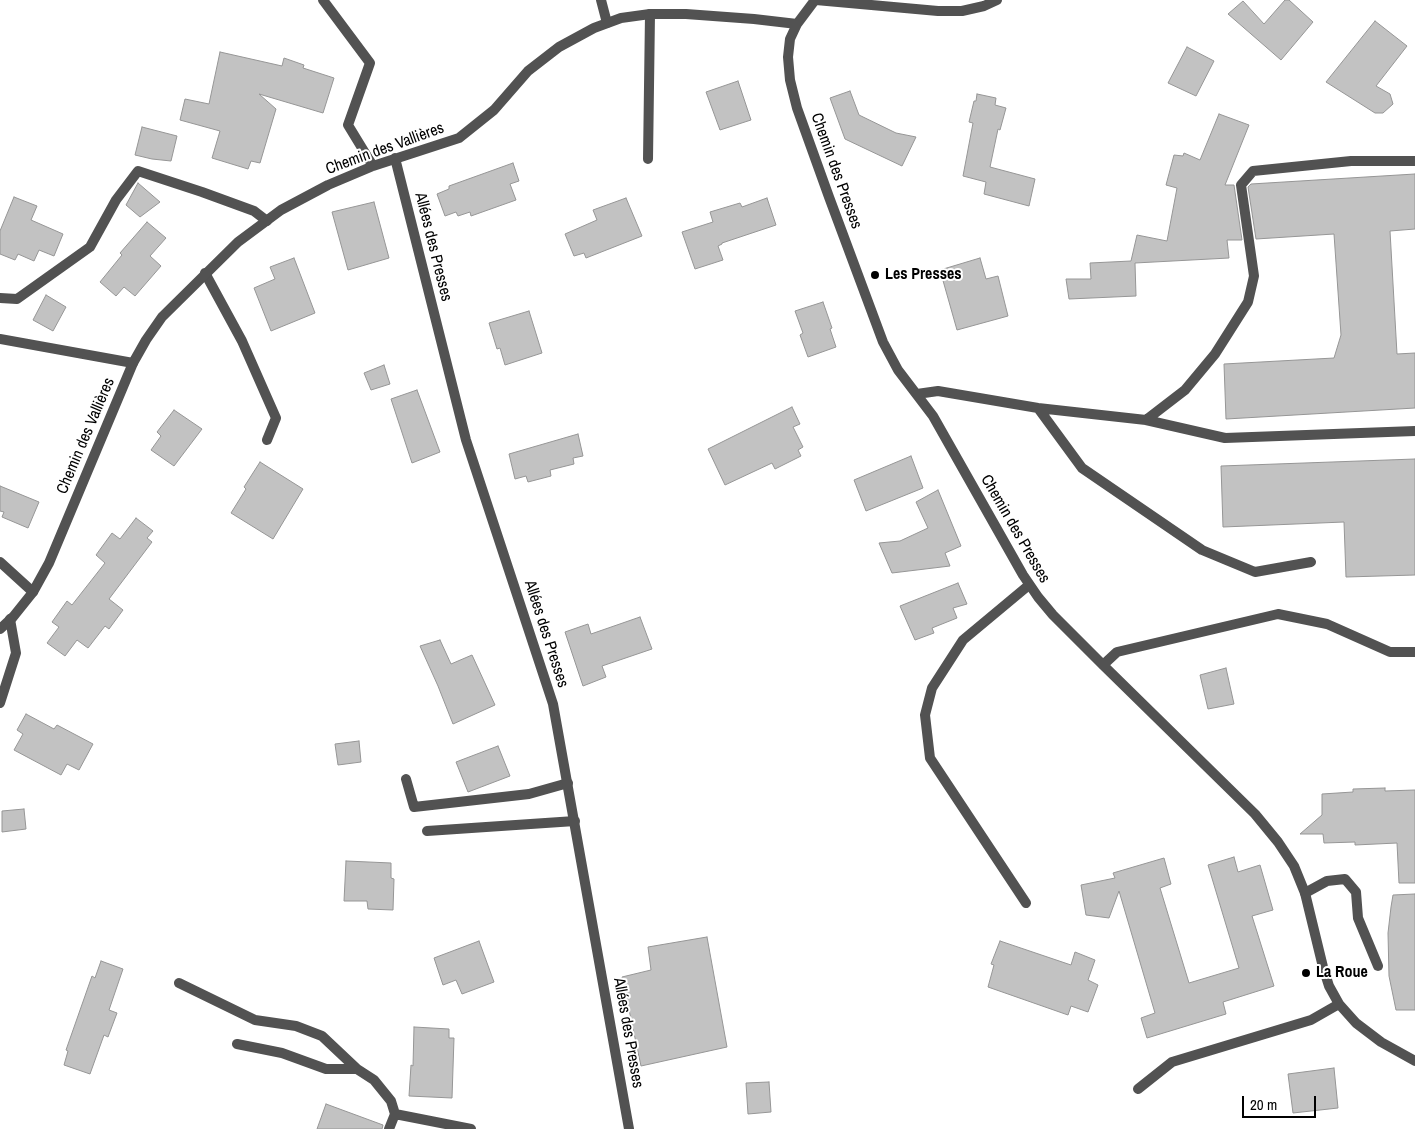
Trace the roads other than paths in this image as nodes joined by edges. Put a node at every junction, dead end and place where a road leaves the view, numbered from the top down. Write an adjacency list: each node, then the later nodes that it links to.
1 (323, 0): 11 (street)
2 (601, 0): 6 (street)
3 (816, 0): 4 (street); 7 (street, Chemin des Presses)
4 (997, 0)
5 (650, 14): 6 (street, Chemin des Vallières); 7 (street, Chemin des Vallières); 9 (street)
6 (607, 23): 8 (street, Chemin des Vallières)
7 (797, 24): 17 (street, Chemin des Presses)
8 (395, 158): 11 (street, Chemin des Vallières); 32 (street, Allées des Presses)
9 (648, 159)
10 (1415, 161): 19 (street)
11 (373, 166): 12 (street, Chemin des Vallières)
12 (267, 220): 13 (street, Chemin des Vallières); 14 (street)
13 (206, 274): 16 (street, Chemin des Vallières); 21 (street)
14 (0, 298)
15 (0, 338): 16 (street)
16 (133, 362): 25 (street, Chemin des Vallières)
17 (916, 394): 18 (street); 24 (street, Chemin des Presses)
18 (1038, 408): 19 (street); 23 (street)
19 (1146, 420): 20 (street)
20 (1415, 431)
21 (267, 440)
22 (0, 562): 25 (street)
23 (1311, 562)
24 (1029, 584): 29 (street, Chemin des Presses); 36 (street)
25 (33, 592): 26 (street, Chemin des Vallières)
26 (10, 619): 27 (street, Chemin des Vallières); 30 (street)
27 (0, 629)
28 (1415, 652): 29 (street)
29 (1103, 666): 35 (street, Chemin des Presses)
30 (0, 702)
31 (406, 779): 32 (street)
32 (568, 783): 33 (street, Allées des Presses)
33 (575, 821): 34 (street); 47 (street, Allées des Presses)
34 (427, 831)
35 (1305, 893): 37 (street); 39 (street, Chemin des Presses)
36 (1026, 903)
37 (1378, 966)
38 (179, 983): 42 (street)
39 (1339, 1004): 41 (street, Chemin des Presses); 43 (street)
40 (237, 1044): 42 (street)
41 (1415, 1062)
42 (358, 1069): 44 (street)
43 (1138, 1089)
44 (395, 1114): 45 (street); 46 (street)
45 (389, 1129)
46 (471, 1129)
47 (629, 1129)

